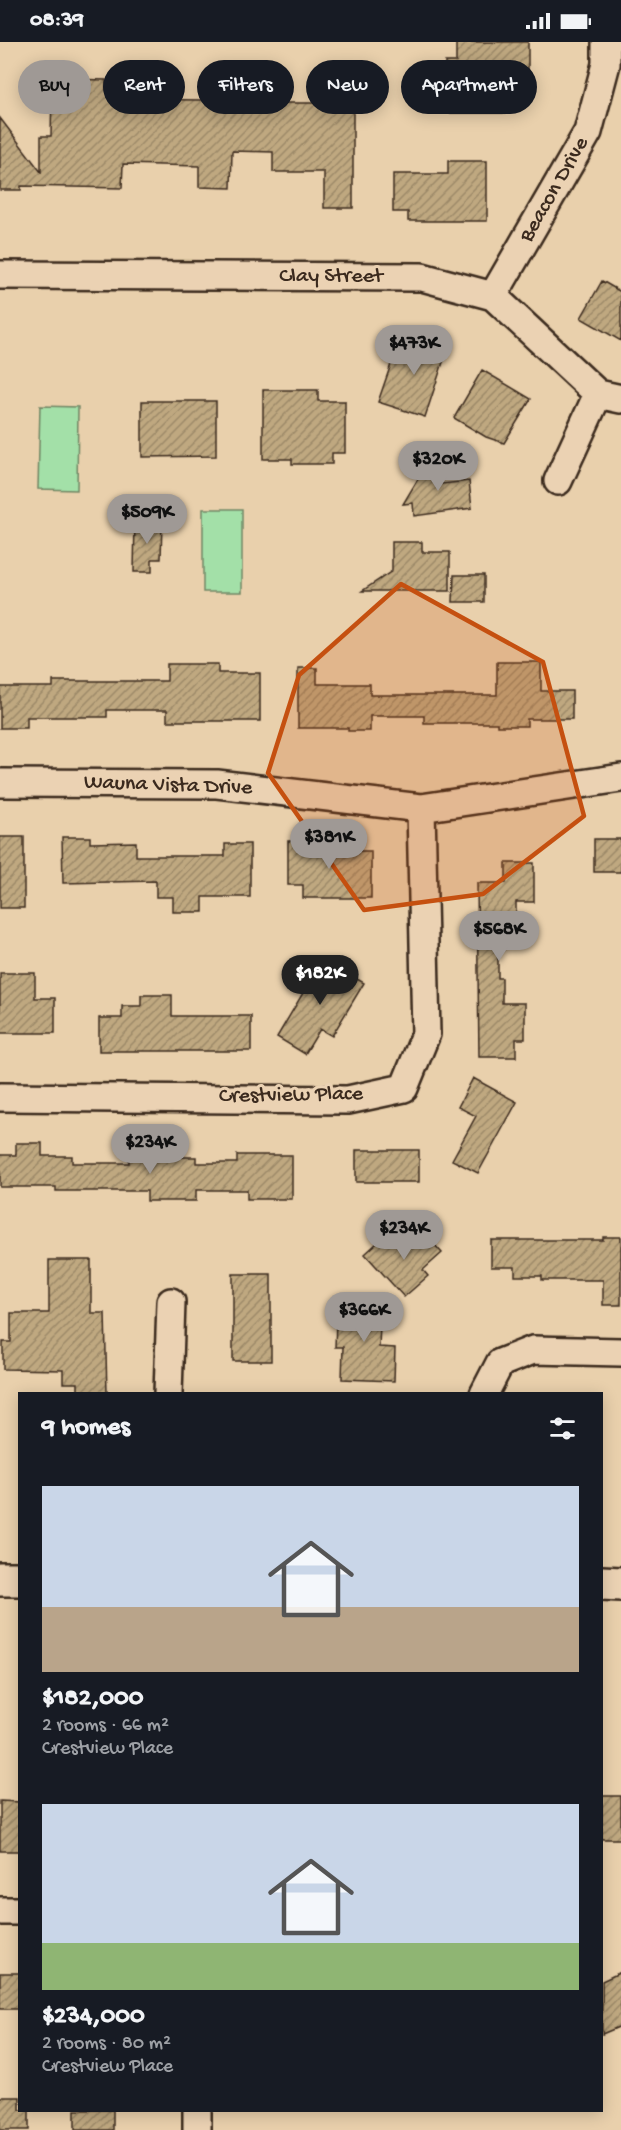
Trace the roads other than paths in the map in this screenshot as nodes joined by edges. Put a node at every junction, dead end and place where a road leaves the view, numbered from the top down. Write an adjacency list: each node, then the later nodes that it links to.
1 (606, 42): 3 (street, Beacon Drive)
2 (0, 275): 3 (street, Clay Street)
3 (493, 296): 4 (street, Clay Street)
4 (609, 397): 5 (street)
5 (558, 481)
6 (621, 778): 8 (street, Wauna Vista Drive)
7 (0, 783): 8 (street, Wauna Vista Drive)
8 (421, 807): 9 (street, Crestview Place)
9 (0, 1097)
10 (171, 1302): 12 (street)
11 (621, 1352): 13 (street)
12 (168, 1392)
13 (485, 1392)
14 (0, 1578): 15 (main road)
15 (18, 1579)
16 (603, 1583): 17 (main road)
17 (621, 1584)
18 (0, 1911): 19 (street)
19 (18, 1911)
20 (196, 2112): 21 (street)
21 (197, 2130)

